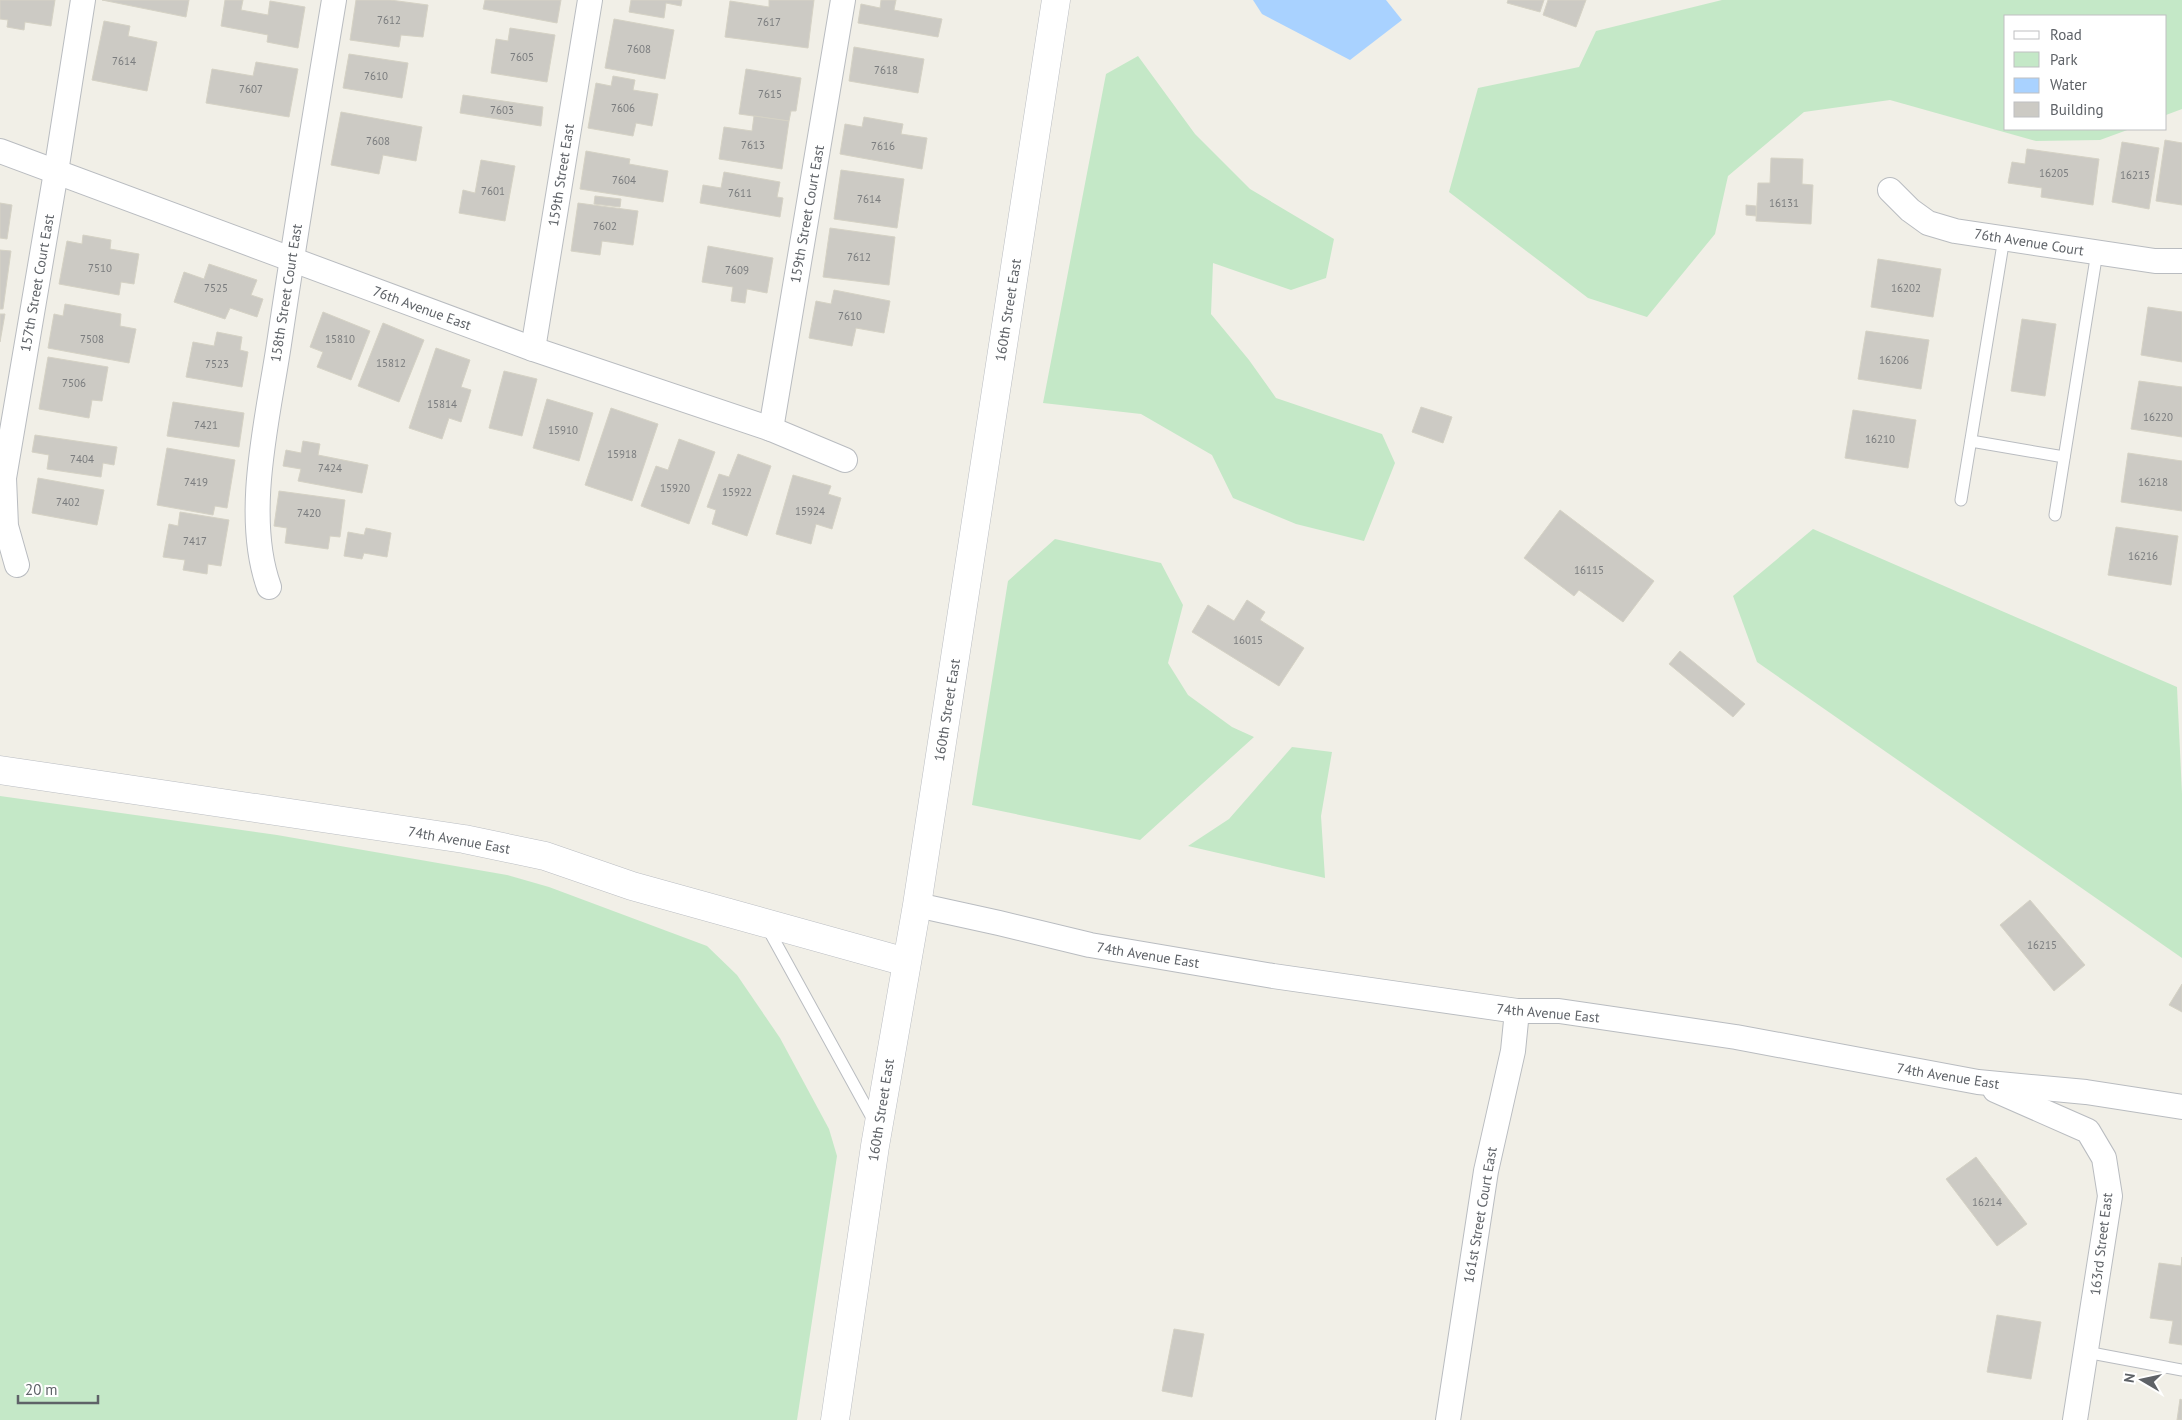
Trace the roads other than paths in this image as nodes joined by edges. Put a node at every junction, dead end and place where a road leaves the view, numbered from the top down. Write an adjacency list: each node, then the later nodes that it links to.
1 (83, 0): 7 (street, 157th Street Court East)
2 (334, 0): 11 (street, 158th Street Court East)
3 (590, 0): 13 (street, 159th Street East)
4 (843, 0): 14 (street, 159th Street Court East)
5 (1056, 0): 23 (main road, 160th Street East)
6 (0, 151): 7 (street, 76th Avenue East)
7 (56, 172): 11 (street, 76th Avenue East); 20 (street, 157th Street Court East)
8 (1890, 190): 9 (street, 76th Avenue Court)
9 (2004, 238): 10 (street, 76th Avenue Court); 15 (lane)
10 (2097, 252): 12 (street, 76th Avenue Court); 16 (lane)
11 (291, 259): 13 (street, 76th Avenue East); 21 (street, 158th Street Court East)
12 (2182, 261)
13 (533, 349): 14 (street, 76th Avenue East)
14 (771, 429): 17 (street, 76th Avenue East)
15 (1971, 441): 16 (lane); 18 (lane)
16 (2064, 457): 19 (lane)
17 (845, 460)
18 (1961, 500)
19 (2055, 515)
20 (17, 566)
21 (268, 587)
22 (0, 770): 24 (main road, 74th Avenue East)
23 (916, 905): 25 (main road, 160th Street East); 26 (street, 74th Avenue East)
24 (765, 923): 25 (main road, 74th Avenue East); 29 (lane)
25 (906, 962): 29 (main road, 160th Street East)
26 (1517, 1011): 27 (street, 74th Avenue East); 33 (street, 161st Street Court East)
27 (1978, 1082): 28 (street, 74th Avenue East); 30 (street, 163rd Street East)
28 (2182, 1107)
29 (878, 1129): 32 (main road, 160th Street East)
30 (2086, 1352): 31 (lane); 34 (street, 163rd Street East)
31 (2182, 1370)
32 (835, 1420)
33 (1448, 1420)
34 (2076, 1420)

